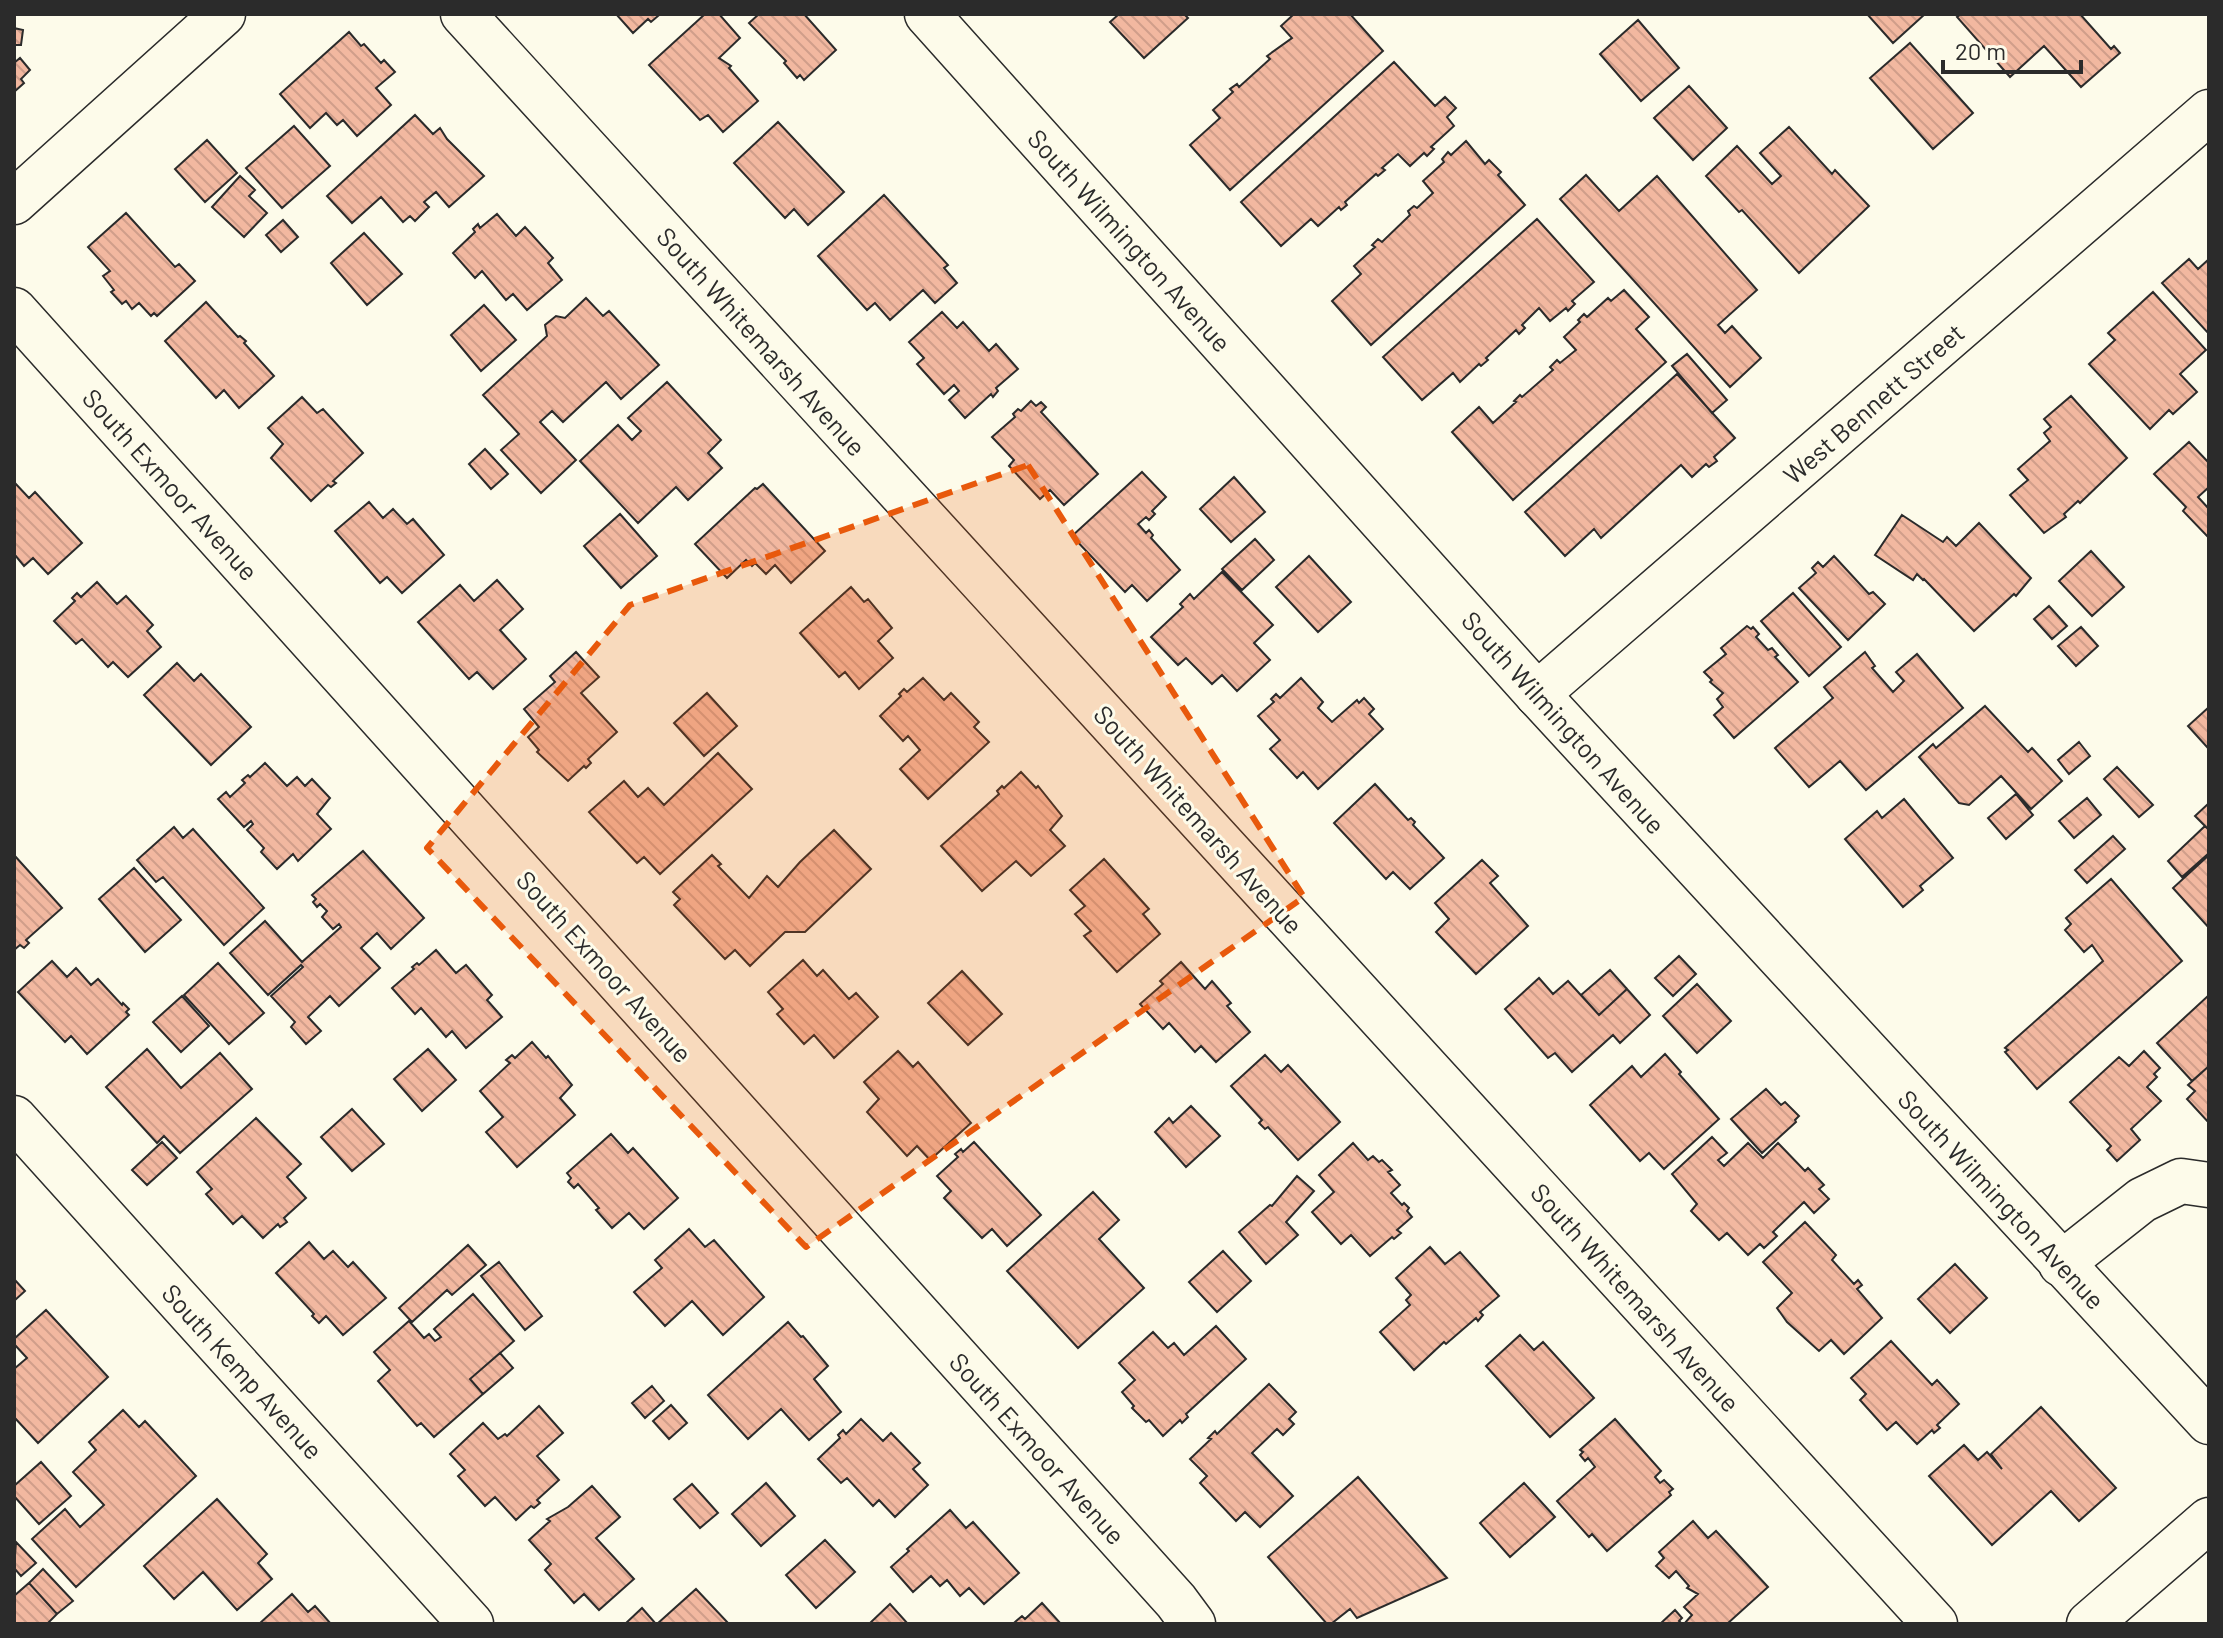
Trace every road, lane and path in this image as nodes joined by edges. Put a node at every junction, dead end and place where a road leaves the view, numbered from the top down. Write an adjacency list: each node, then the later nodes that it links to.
1 (223, 14): 5 (street)
2 (463, 14): 15 (street, South Whitemarsh Avenue)
3 (927, 14): 7 (street, South Wilmington Avenue)
4 (2209, 112): 7 (street, West Bennett Street)
5 (14, 202)
6 (14, 310): 14 (street, South Exmoor Avenue)
7 (1537, 694): 10 (street, South Wilmington Avenue)
8 (14, 1118): 13 (street, South Kemp Avenue)
9 (2209, 1185): 10 (street)
10 (2061, 1264): 11 (street, South Wilmington Avenue)
11 (2209, 1422)
12 (2209, 1520): 16 (street)
13 (471, 1624)
14 (1193, 1624)
15 (1935, 1624)
16 (2089, 1624)

